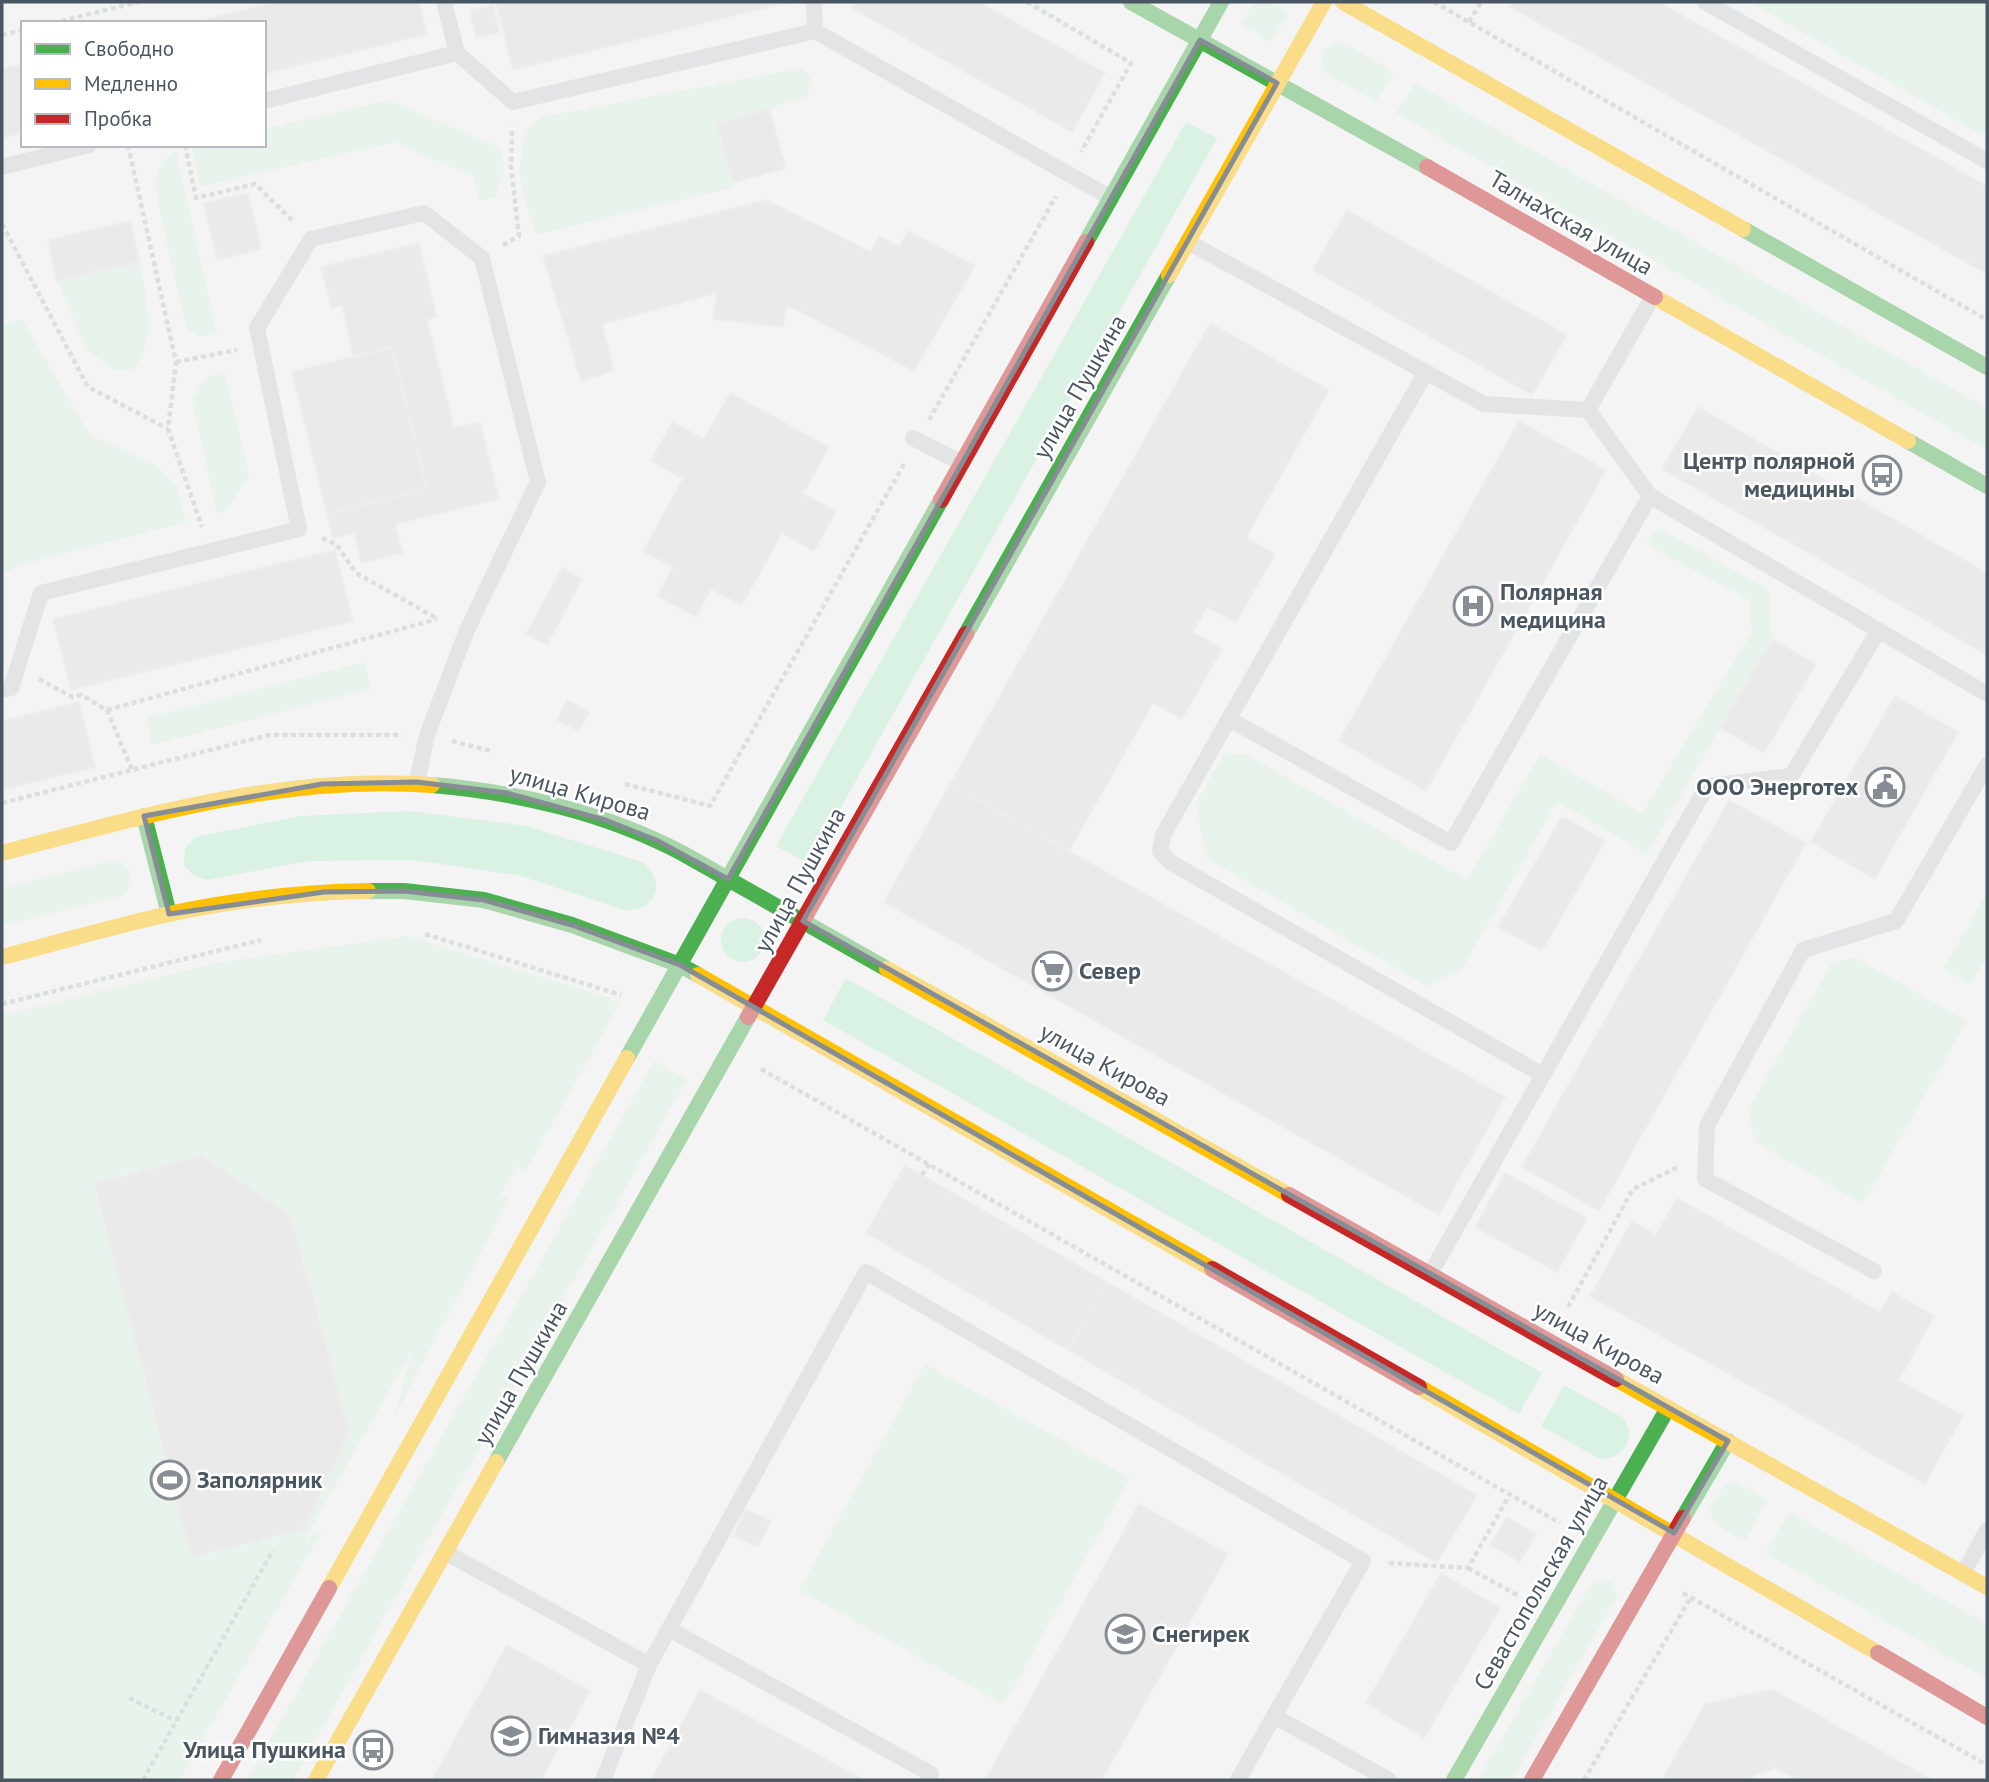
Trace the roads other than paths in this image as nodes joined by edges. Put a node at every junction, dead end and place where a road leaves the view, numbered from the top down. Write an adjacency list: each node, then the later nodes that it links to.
1 (444, 2): 10 (lane)
2 (814, 2): 8 (lane)
3 (1131, 2): 9 (street, Талнахская улица)
4 (1222, 2): 9 (street)
5 (1324, 2): 11 (street, улица Пушкина)
6 (1343, 2): 19 (street)
7 (1705, 2): 14 (lane)
8 (816, 31): 10 (lane); 16 (lane)
9 (1200, 40): 11 (street, Талнахская улица); 16 (street)
10 (457, 53): 12 (lane)
11 (1278, 83): 17 (street, улица Пушкина); 18 (street, Талнахская улица)
12 (266, 101)
13 (81, 147): 15 (lane)
14 (1987, 161)
15 (2, 167)
16 (1111, 198): 23 (street)
17 (1188, 242): 20 (lane); 36 (street, улица Пушкина)
18 (1653, 296): 21 (lane); 24 (street, Талнахская улица)
19 (1987, 367)
20 (1426, 372): 21 (lane); 29 (lane)
21 (1588, 410): 25 (lane)
22 (913, 438): 23 (lane)
23 (962, 463): 34 (street)
24 (1987, 486)
25 (1650, 496): 26 (lane); 29 (lane)
26 (1879, 630): 28 (lane); 40 (lane)
27 (2, 690): 31 (lane)
28 (1987, 694)
29 (1229, 719): 40 (lane)
30 (1987, 765): 41 (lane)
31 (417, 782): 32 (street, улица Кирова); 34 (street, улица Кирова)
32 (144, 816): 33 (street, улица Кирова); 35 (street)
33 (2, 853)
34 (728, 879): 36 (street, улица Кирова); 38 (street)
35 (169, 914): 37 (street); 38 (street)
36 (803, 921): 39 (street, улица Пушкина); 42 (street, улица Кирова)
37 (2, 957)
38 (680, 965): 39 (street); 56 (street)
39 (754, 1007): 45 (street); 48 (street, улица Пушкина)
40 (1543, 1075): 42 (lane)
41 (1874, 1270)
42 (1430, 1274): 43 (street, улица Кирова)
43 (1668, 1408): 44 (street, улица Кирова); 45 (street, Севастопольская улица)
44 (1728, 1441): 47 (street); 49 (street, улица Кирова)
45 (1615, 1500): 47 (street); 61 (street, Севастопольская улица)
46 (1987, 1530): 49 (lane)
47 (1674, 1533): 54 (street); 62 (street)
48 (445, 1552): 52 (lane); 57 (street, улица Пушкина)
49 (1963, 1574): 50 (street, улица Кирова)
50 (1987, 1587)
51 (669, 1629): 52 (lane); 53 (lane); 55 (lane)
52 (649, 1665): 58 (lane)
53 (1274, 1716): 59 (lane); 60 (lane)
54 (1987, 1717)
55 (931, 1774)
56 (221, 1780)
57 (316, 1780)
58 (603, 1780)
59 (1238, 1780)
60 (1389, 1780)
61 (1454, 1780)
62 (1532, 1780)

